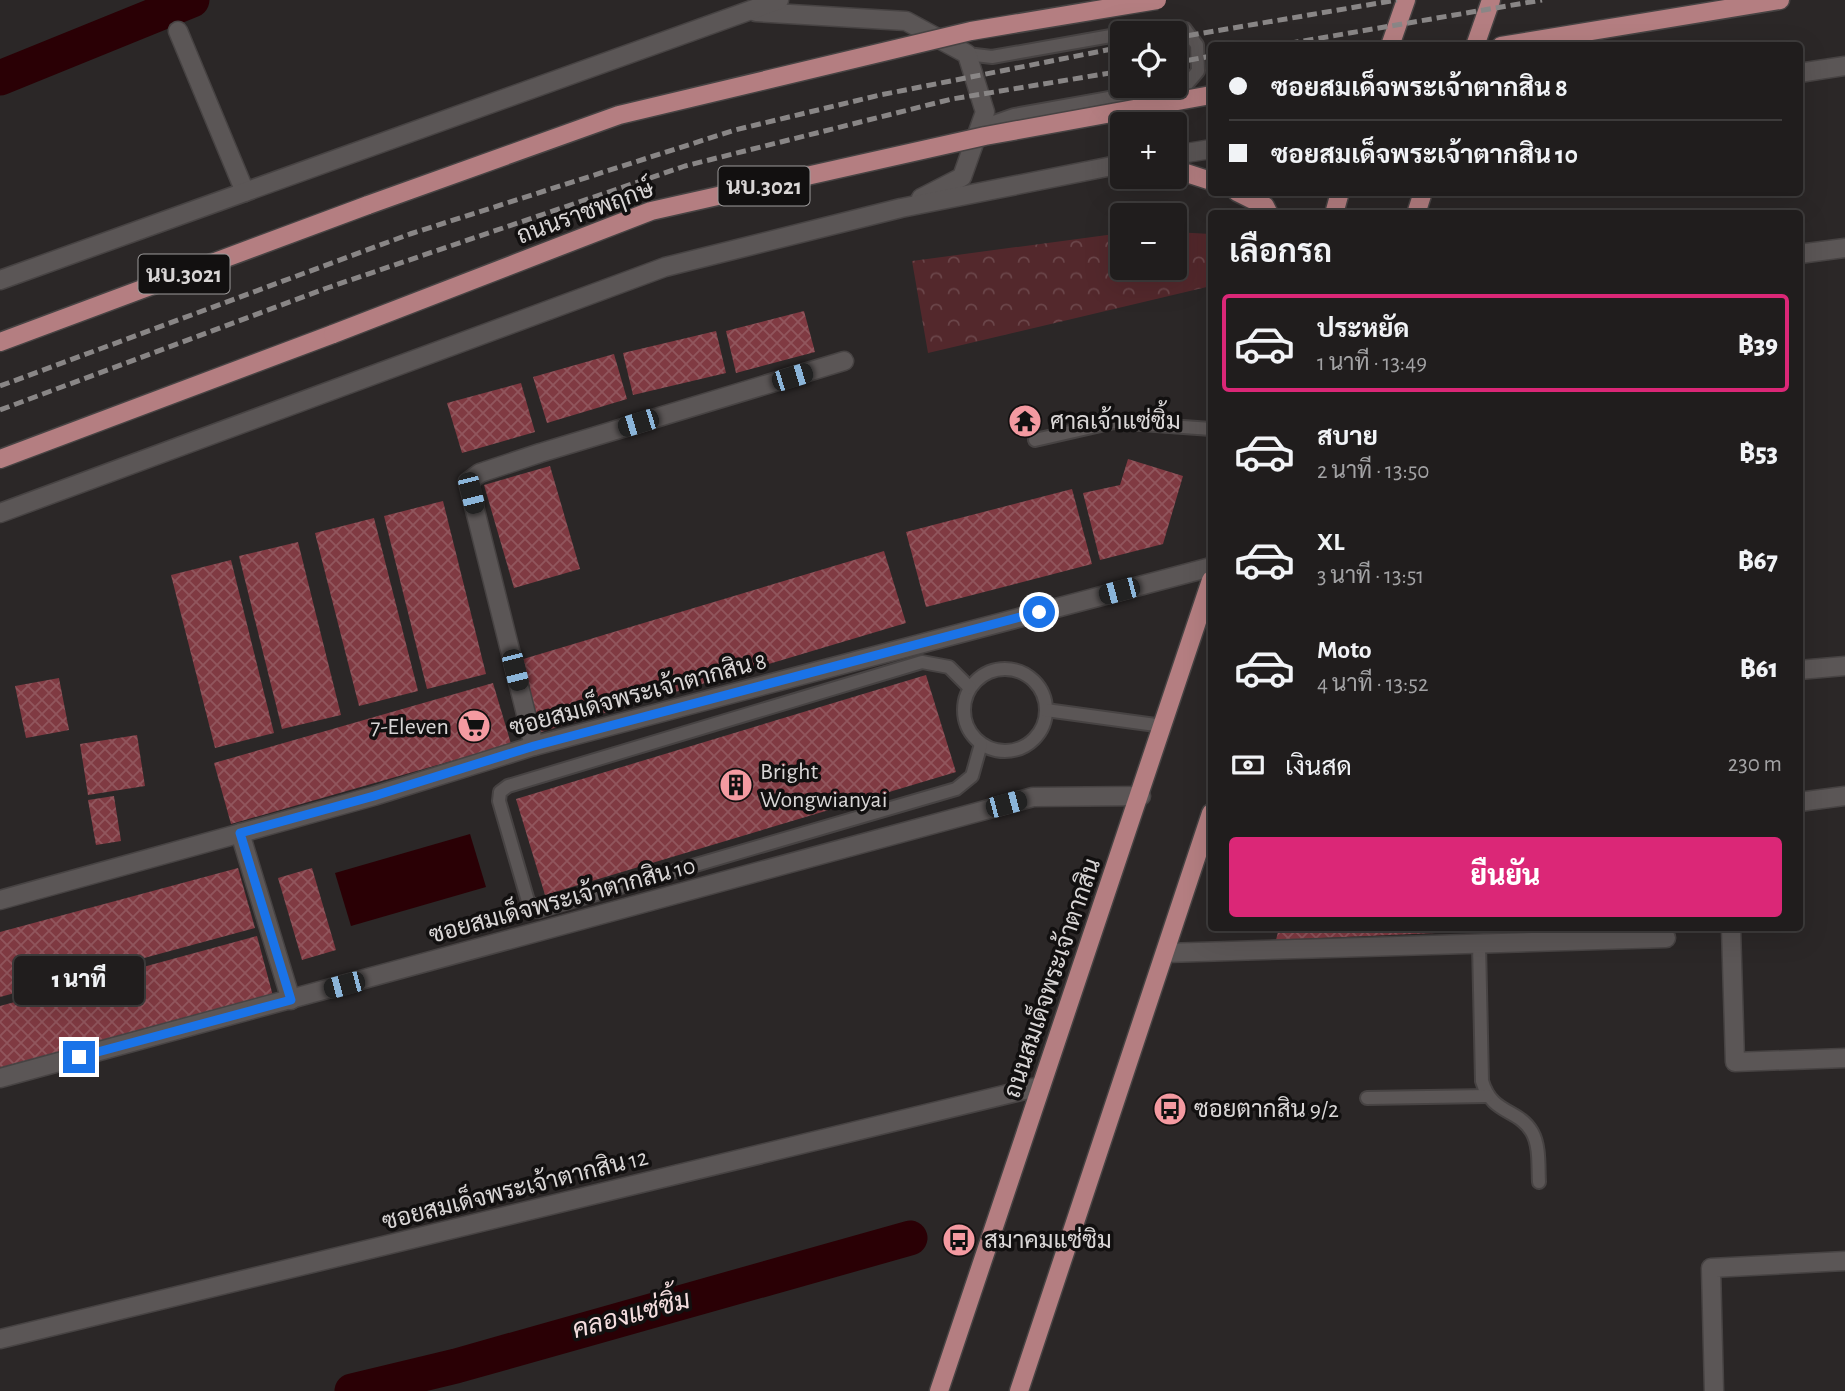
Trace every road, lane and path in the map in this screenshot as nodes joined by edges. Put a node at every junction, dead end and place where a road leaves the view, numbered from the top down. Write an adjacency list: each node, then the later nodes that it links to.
1 (779, 0): 6 (street, นบ.3021)
2 (1157, 0): 32 (main road, นบ.3021, bridge)
3 (1406, 0): 10 (main road)
4 (1491, 0): 11 (main road)
5 (1780, 0): 12 (main road)
6 (743, 11): 13 (street); 25 (street, นบ.3021)
7 (178, 31): 25 (street)
8 (1187, 32): 16 (lane)
9 (1110, 35): 13 (lane)
10 (1391, 42)
11 (1476, 42)
12 (1525, 42)
13 (967, 54): 19 (street)
14 (1845, 66): 15 (street)
15 (1803, 72)
16 (1187, 84)
17 (1208, 95): 36 (main road, ถนนราชพฤกษ์ / นบ.3021, bridge)
18 (1110, 98): 19 (lane)
19 (973, 147): 27 (street)
20 (1208, 149): 21 (street)
21 (1187, 153)
22 (1110, 166): 27 (street, นบ.3021)
23 (1187, 173): 24 (main road)
24 (1208, 180)
25 (245, 192): 31 (street, นบ.3021)
26 (1245, 196): 28 (main road)
27 (901, 208): 37 (street, นบ.3021)
28 (1267, 210)
29 (1845, 248): 30 (street)
30 (1803, 253)
31 (0, 280)
32 (0, 342)
33 (844, 361): 46 (street)
34 (1208, 429): 35 (lane)
35 (1035, 440)
36 (0, 459)
37 (0, 513)
38 (1208, 568): 46 (street, ซอยสมเด็จพระเจ้าตากสิน 8)
39 (1208, 589): 44 (main road, ถนนสมเด็จพระเจ้าตากสิน)
40 (1845, 666): 41 (street)
41 (1803, 670)
42 (970, 688): 43 (lane); 45 (lane); 45 (lane)
43 (1046, 710): 44 (lane); 45 (lane)
44 (1163, 726): 47 (main road, ถนนสมเด็จพระเจ้าตากสิน)
45 (981, 744)
46 (534, 746): 51 (street, ซอยสมเด็จพระเจ้าตากสิน 8)
47 (1141, 796): 57 (street, ซอยสมเด็จพระเจ้าตากสิน 10); 60 (main road, ถนนสมเด็จพระเจ้าตากสิน)
48 (1845, 796): 49 (street)
49 (1803, 801)
50 (1208, 822): 56 (main road)
51 (240, 833): 52 (street, ซอยสมเด็จพระเจ้าตากสิน 8); 57 (street)
52 (0, 900)
53 (1731, 931): 58 (street)
54 (1666, 938): 55 (street)
55 (1479, 944): 56 (street); 61 (lane)
56 (1165, 953): 67 (main road)
57 (291, 1000): 59 (street, ซอยสมเด็จพระเจ้าตากสิน 10)
58 (1845, 1058)
59 (0, 1078)
60 (1041, 1086): 65 (street, ซอยสมเด็จพระเจ้าตากสิน 12); 66 (main road, ถนนสมเด็จพระเจ้าตากสิน)
61 (1486, 1096): 62 (lane); 63 (lane)
62 (1367, 1098)
63 (1539, 1182)
64 (1845, 1261): 68 (street)
65 (0, 1339)
66 (939, 1391)
67 (1019, 1391)
68 (1714, 1391)

